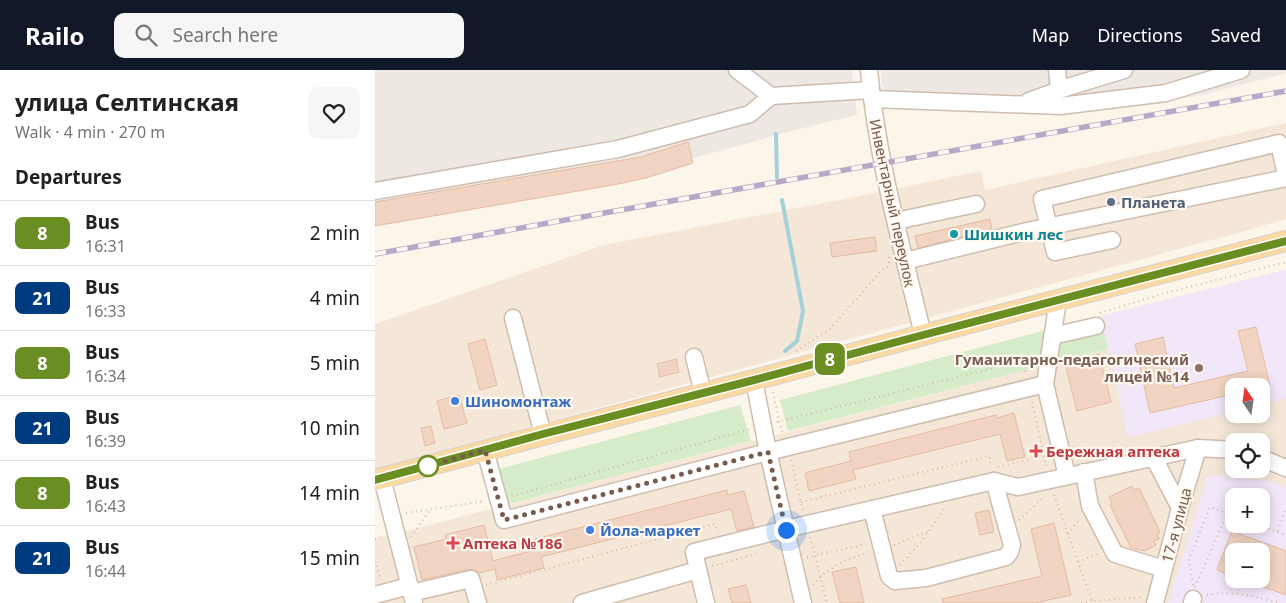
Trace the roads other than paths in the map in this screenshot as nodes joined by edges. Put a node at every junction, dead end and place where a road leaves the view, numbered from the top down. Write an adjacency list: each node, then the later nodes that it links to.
1 (737, 70): 9 (street)
2 (869, 70): 8 (street, Инвентарный переулок)
3 (1057, 70): 7 (street)
4 (1124, 70): 6 (street)
5 (1241, 70): 10 (street)
6 (1087, 76): 7 (street)
7 (1059, 90): 10 (street)
8 (871, 95): 9 (street); 10 (street); 14 (street, Инвентарный переулок)
9 (771, 96): 12 (street)
10 (1019, 105)
11 (1286, 176): 15 (street); 15 (street)
12 (375, 191)
13 (976, 204): 14 (street)
14 (896, 221): 18 (street, Инвентарный переулок)
15 (1048, 227): 16 (street); 18 (street)
16 (1112, 240)
17 (1286, 241): 19 (main road)
18 (905, 261): 22 (street, Инвентарный переулок)
19 (1058, 300): 22 (main road); 23 (street)
20 (513, 318): 28 (street)
21 (1097, 320): 23 (street)
22 (923, 335): 25 (main road)
23 (1051, 344): 26 (street)
24 (694, 357): 27 (street)
25 (762, 378): 27 (main road); 32 (street)
26 (1037, 386): 32 (street); 37 (street)
27 (703, 393): 28 (main road)
28 (543, 434): 30 (main road)
29 (1198, 448): 31 (street); 33 (street); 40 (street, 17-я улица)
30 (485, 450): 32 (street); 38 (main road)
31 (1225, 450)
32 (768, 452): 42 (street)
33 (1154, 458): 36 (street); 40 (street)
34 (1270, 462): 35 (street)
35 (1286, 468)
36 (1084, 472): 37 (street); 43 (street)
37 (1067, 476): 39 (street)
38 (379, 479): 45 (street)
39 (994, 481): 41 (street); 41 (street)
40 (1180, 508): 43 (street, 17-я улица)
41 (872, 509): 42 (street)
42 (786, 530): 44 (street); 49 (street)
43 (1164, 569): 48 (street, 17-я улица)
44 (698, 570): 50 (street); 51 (street)
45 (412, 594): 46 (street); 47 (street)
46 (375, 595)
47 (476, 596)
48 (1156, 599)
49 (802, 601)
50 (582, 603)
51 (706, 603)

